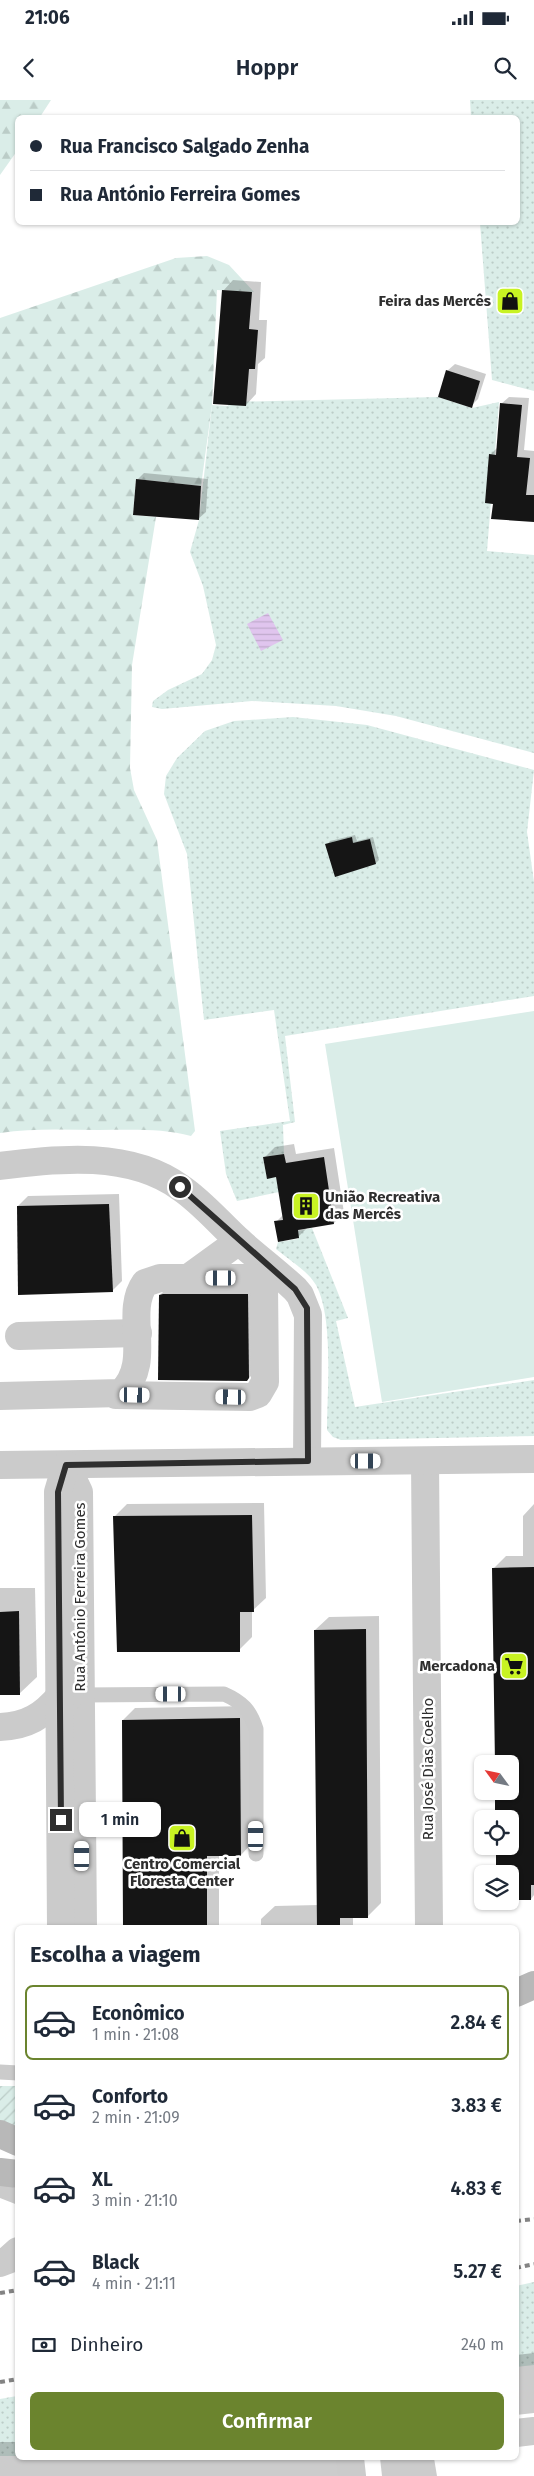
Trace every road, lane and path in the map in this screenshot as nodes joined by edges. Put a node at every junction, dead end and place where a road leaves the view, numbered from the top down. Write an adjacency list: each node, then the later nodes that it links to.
1 (0, 1166): 2 (street)
2 (239, 1241): 3 (street); 9 (street)
3 (188, 1278): 4 (street); 6 (street)
4 (138, 1333): 5 (street); 6 (street)
5 (20, 1336)
6 (116, 1395): 7 (street)
7 (0, 1396)
8 (534, 1459): 10 (street)
9 (308, 1461): 10 (street); 12 (street)
10 (425, 1461): 18 (street, Rua José Dias Coelho)
11 (0, 1465): 12 (street)
12 (66, 1465): 13 (street, Rua António Ferreira Gomes)
13 (70, 1696): 14 (street); 15 (lane); 16 (street, Rua António Ferreira Gomes); 17 (street, Rua António Ferreira Gomes)
14 (0, 1727)
15 (256, 1854)
16 (61, 1925)
17 (83, 1925)
18 (429, 1925)
19 (534, 1973): 20 (street)
20 (519, 1978)
21 (534, 1985): 22 (street)
22 (519, 1992)
23 (0, 2072): 24 (lane)
24 (15, 2073)
25 (0, 2134): 26 (street)
26 (15, 2141)
27 (0, 2172): 28 (street)
28 (15, 2174)
29 (0, 2190): 30 (lane)
30 (15, 2196)
31 (15, 2254): 32 (street)
32 (0, 2263)
33 (534, 2431): 34 (street)
34 (519, 2433)
35 (350, 2460): 36 (street)
36 (352, 2476)

